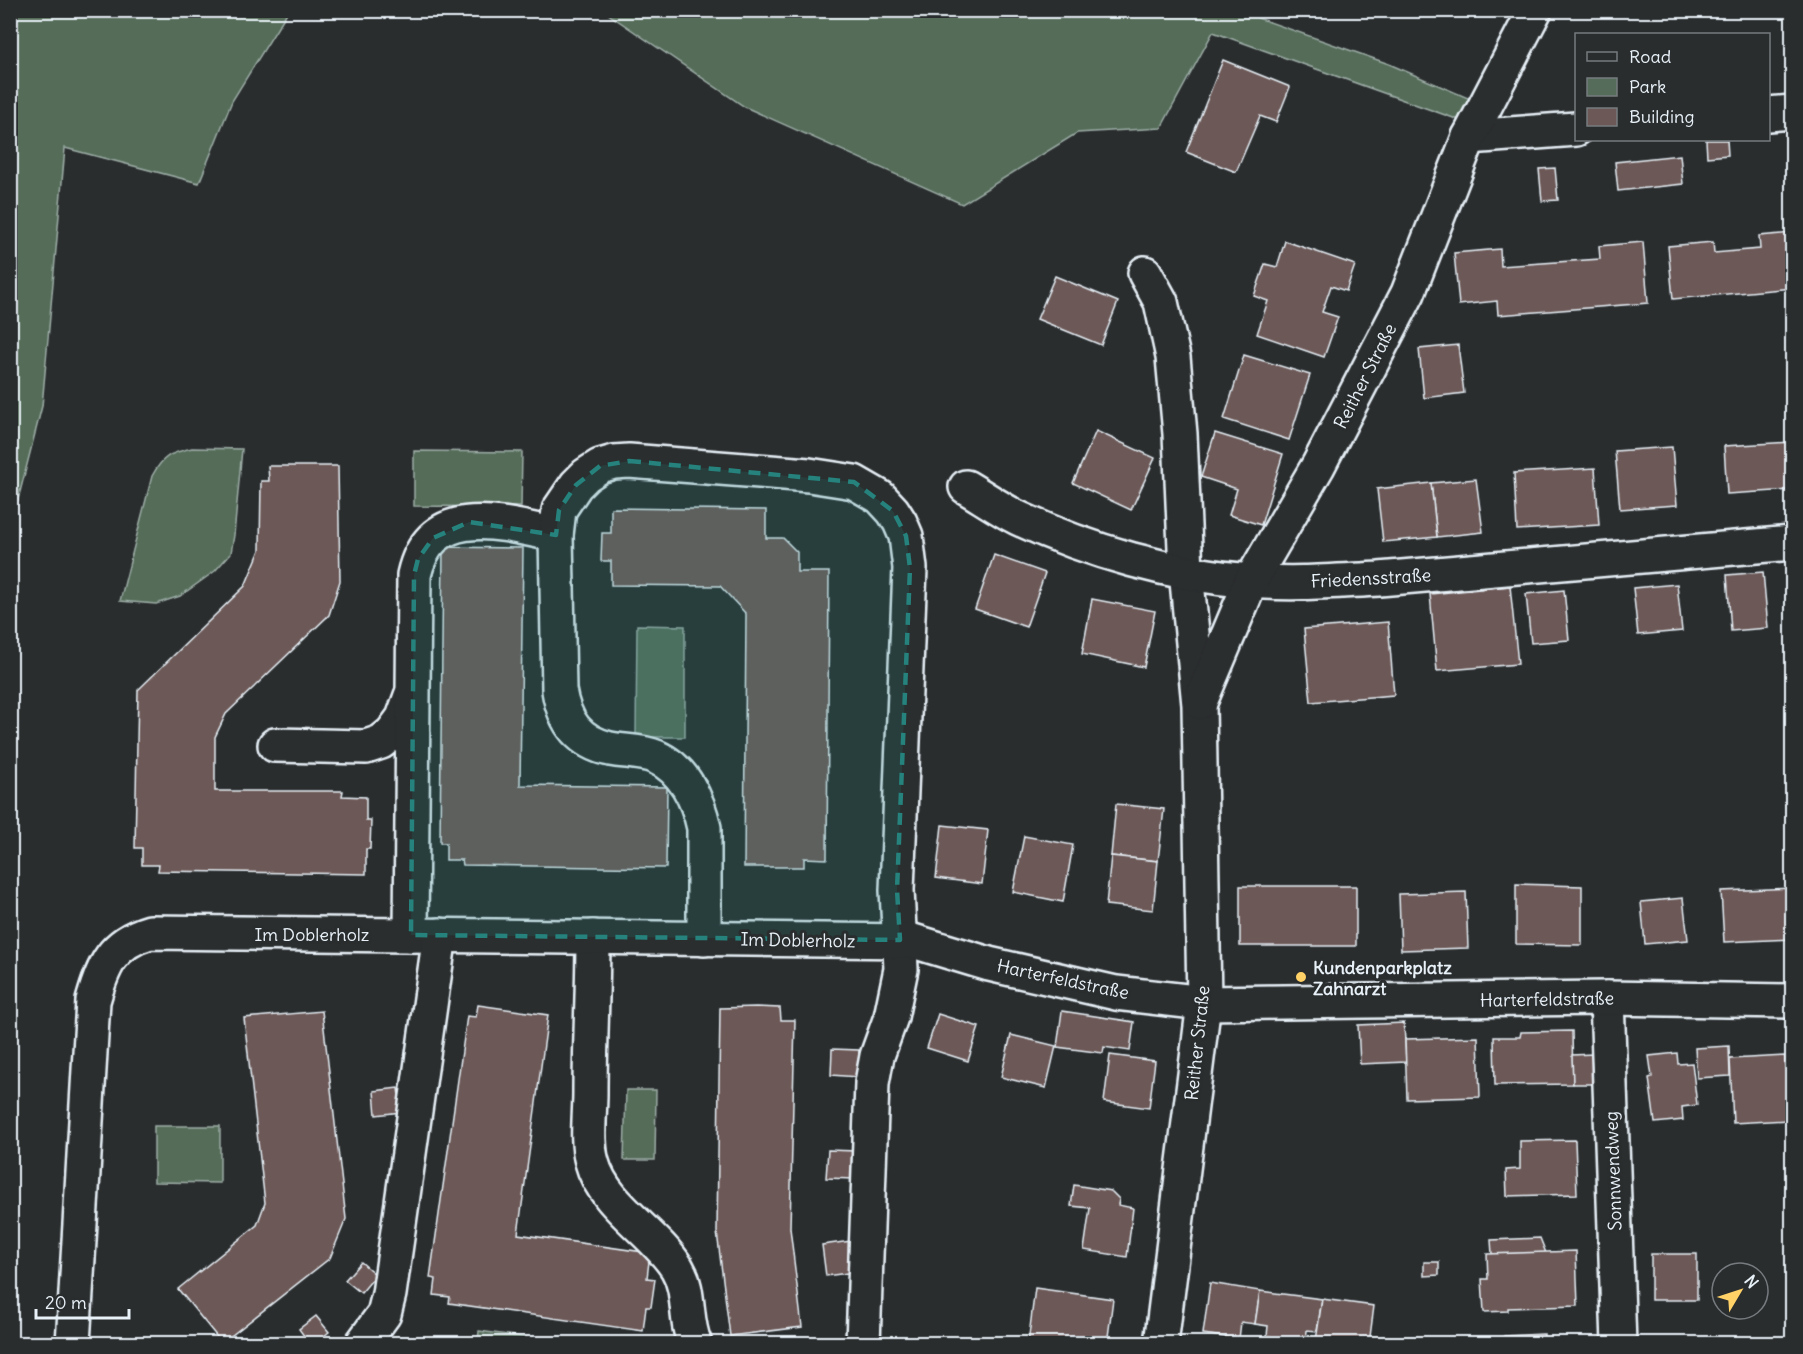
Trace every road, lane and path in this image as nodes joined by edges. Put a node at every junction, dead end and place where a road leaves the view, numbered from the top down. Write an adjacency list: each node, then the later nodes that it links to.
1 (1535, 10): 5 (street, Reither Straße)
2 (1792, 112): 3 (street)
3 (1770, 114)
4 (1575, 129): 5 (street)
5 (1469, 137): 11 (street, Reither Straße)
6 (1145, 273): 10 (street, Reither Straße)
7 (966, 487): 10 (street, Friedensstraße)
8 (556, 535): 12 (street); 19 (street); 20 (street)
9 (1792, 543): 11 (street, Friedensstraße)
10 (1186, 571): 11 (street, Friedensstraße); 13 (street, Reither Straße)
11 (1251, 581): 13 (street, Reither Straße)
12 (413, 690): 15 (street); 16 (street)
13 (1199, 705): 23 (street, Reither Straße)
14 (275, 745): 15 (street)
15 (366, 747): 16 (street)
16 (412, 800): 17 (street)
17 (426, 935): 18 (street, Im Doblerholz); 25 (street, Im Doblerholz); 26 (street)
18 (593, 937): 19 (street, Im Doblerholz); 27 (street)
19 (704, 939): 20 (street, Im Doblerholz)
20 (906, 940): 23 (street, Harterfeldstraße); 24 (street)
21 (1607, 998): 22 (street, Harterfeldstraße); 23 (street, Harterfeldstraße); 31 (street, Sonnwendweg)
22 (1792, 1001)
23 (1204, 1004): 30 (street, Reither Straße)
24 (864, 1308): 28 (street); 29 (street)
25 (73, 1344)
26 (362, 1344)
27 (695, 1344)
28 (839, 1344)
29 (863, 1344)
30 (1161, 1344)
31 (1619, 1344)

